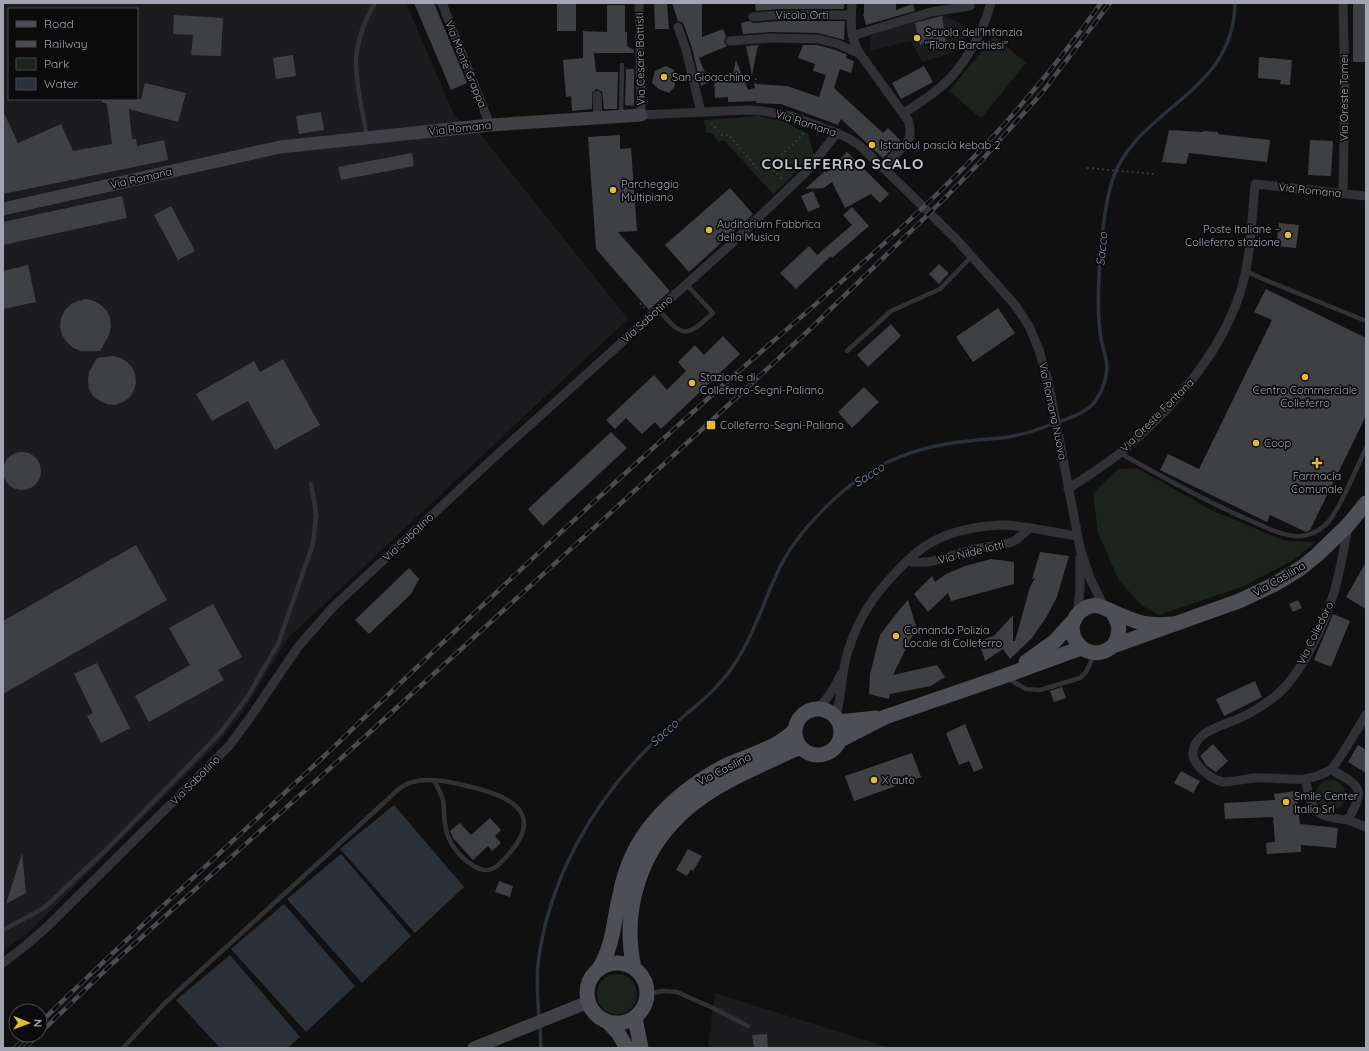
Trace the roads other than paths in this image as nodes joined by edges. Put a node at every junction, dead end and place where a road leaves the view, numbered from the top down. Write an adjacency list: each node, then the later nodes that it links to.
1 (375, 3): 23 (lane)
2 (442, 3): 21 (street, Via Monte Grappa)
3 (639, 3): 18 (street, Via Cesare Battisti)
4 (852, 3): 8 (street)
5 (991, 3): 17 (street)
6 (1343, 3): 26 (street, Via Oreste Tomei)
7 (970, 6): 11 (street)
8 (851, 15): 9 (street, Vicolo Orti); 11 (street)
9 (753, 17)
10 (678, 26): 16 (street)
11 (852, 36): 13 (street)
12 (730, 41): 13 (street)
13 (860, 54): 17 (street)
14 (622, 65): 19 (lane)
15 (597, 95): 20 (street)
16 (701, 112): 18 (street, Via Romana); 22 (street, Via Romana)
17 (903, 114): 24 (street)
18 (640, 115): 19 (street, Via Romana)
19 (621, 116): 20 (street, Via Romana)
20 (598, 117): 21 (street, Via Romana)
21 (490, 125): 23 (street, Via Romana)
22 (837, 133): 24 (street, Via Romana); 32 (street, Via Sabotino)
23 (367, 137): 28 (street, Via Romana)
24 (883, 167): 29 (street, Via Romana)
25 (1255, 184): 26 (street, Via Romana); 31 (street, Via Oreste Fontana)
26 (1343, 193): 27 (street, Via Romana)
27 (1366, 196)
28 (3, 209)
29 (949, 231): 30 (street, Via Romana Nuova)
30 (972, 256): 35 (lane); 39 (street, Via Romana Nuova)
31 (1246, 270): 34 (lane); 37 (street, Via Oreste Fontana)
32 (686, 284): 33 (street, Via Sabotino); 33 (lane)
33 (658, 309): 66 (street, Via Sabotino)
34 (1366, 321)
35 (847, 350)
36 (1366, 448): 37 (lane)
37 (1120, 453): 39 (street, Via Oreste Fontana)
38 (311, 484): 65 (lane)
39 (1068, 489): 43 (street, Via Romana Nuova)
40 (1366, 503): 41 (main road, Via Casilina)
41 (1348, 525): 48 (main road, Via Casilina); 61 (street, Via Colledoro)
42 (1030, 528): 43 (street, Via Nilde Iotti); 45 (street, Via Nilde Iotti); 45 (street, Via Nilde Iotti)
43 (1078, 536): 44 (street, Via Romana Nuova)
44 (1080, 548): 46 (street, Via Romana Nuova); 47 (street, Via Romana Nuova)
45 (907, 561): 51 (street, Via Nilde Iotti)
46 (1107, 609): 47 (main road, Via Casilina); 48 (main road, Via Casilina); 49 (main road)
47 (1076, 618): 50 (main road); 52 (main road, Via Casilina)
48 (1172, 624): 49 (main road, Via Casilina)
49 (1113, 646): 50 (main road, Via Casilina)
50 (1088, 650): 52 (main road, Via Casilina); 52 (lane)
51 (842, 673): 53 (street, Via Nilde Iotti); 56 (street, Via Nilde Iotti)
52 (1000, 678): 55 (main road, Via Casilina)
53 (816, 708): 56 (main road); 57 (main road, Via Casilina)
54 (1366, 715): 60 (street)
55 (884, 717): 56 (main road, Via Casilina); 58 (main road, Via Casilina)
56 (838, 719): 58 (main road)
57 (795, 730): 59 (main road); 68 (main road, Via Casilina)
58 (840, 740): 59 (main road, Via Casilina)
59 (800, 747): 67 (main road, Via Casilina)
60 (1332, 770): 61 (street, Via Colledoro); 63 (street)
61 (1305, 779): 63 (street)
62 (434, 780): 62 (lane); 74 (lane)
63 (1348, 820): 64 (street)
64 (1366, 827)
65 (3, 930)
66 (3, 963)
67 (634, 968): 68 (main road); 69 (main road)
68 (598, 970): 70 (main road)
69 (648, 994): 71 (main road); 73 (lane)
70 (588, 1002): 72 (main road); 75 (street)
71 (635, 1018): 72 (main road); 77 (main road)
72 (608, 1022): 76 (main road)
73 (748, 1026)
74 (123, 1048)
75 (474, 1048)
76 (627, 1048)
77 (641, 1048)

